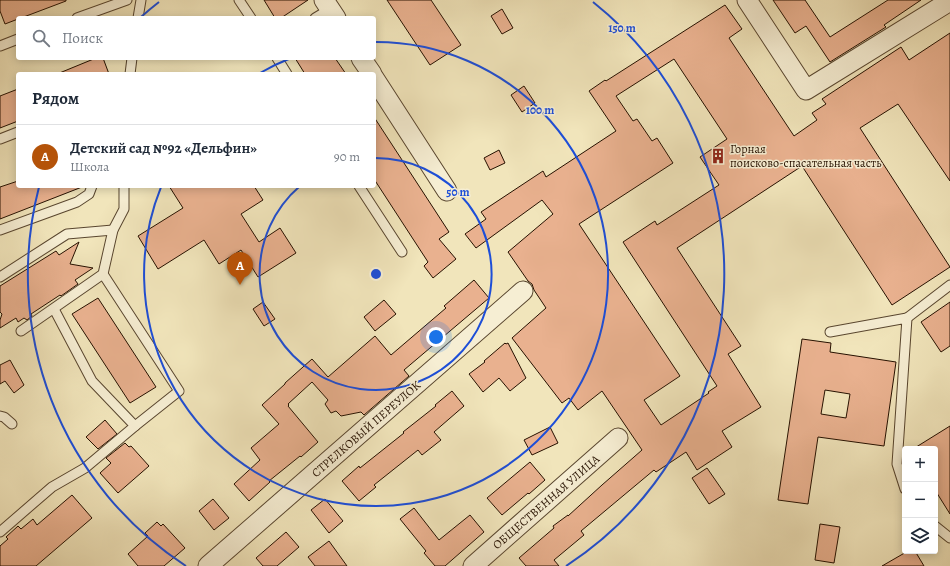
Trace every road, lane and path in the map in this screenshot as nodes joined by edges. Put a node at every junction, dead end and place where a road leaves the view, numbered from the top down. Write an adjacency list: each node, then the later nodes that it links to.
1 (127, 0): 6 (lane)
2 (141, 0): 7 (lane)
3 (239, 0): 8 (lane)
4 (747, 0): 5 (street)
5 (950, 1)
6 (83, 16)
7 (138, 16)
8 (250, 16)
9 (16, 40): 10 (lane)
10 (0, 46)
11 (132, 60): 14 (lane)
12 (278, 60): 15 (lane)
13 (362, 60): 16 (street)
14 (130, 72)
15 (286, 72)
16 (371, 72)
17 (376, 81): 23 (street)
18 (16, 133): 19 (lane)
19 (0, 139)
20 (91, 188): 24 (lane)
21 (124, 188): 25 (lane)
22 (360, 188): 26 (lane)
23 (447, 191)
24 (0, 230)
25 (113, 230): 27 (lane); 28 (lane)
26 (402, 252)
27 (103, 274): 31 (lane); 37 (lane)
28 (0, 277)
29 (950, 285): 32 (lane)
30 (523, 291): 43 (street, СТРЕЛКОВЫЙ ПЕРЕУЛОК)
31 (54, 309): 33 (lane); 37 (lane)
32 (907, 318): 34 (lane); 39 (lane)
33 (21, 331)
34 (830, 332)
35 (0, 416): 36 (lane)
36 (12, 424)
37 (135, 426): 41 (lane)
38 (618, 438): 44 (street, ОБЩЕСТВЕННАЯ УЛИЦА)
39 (903, 482)
40 (938, 528): 42 (lane)
41 (0, 532)
42 (950, 538)
43 (208, 566)
44 (473, 566)

